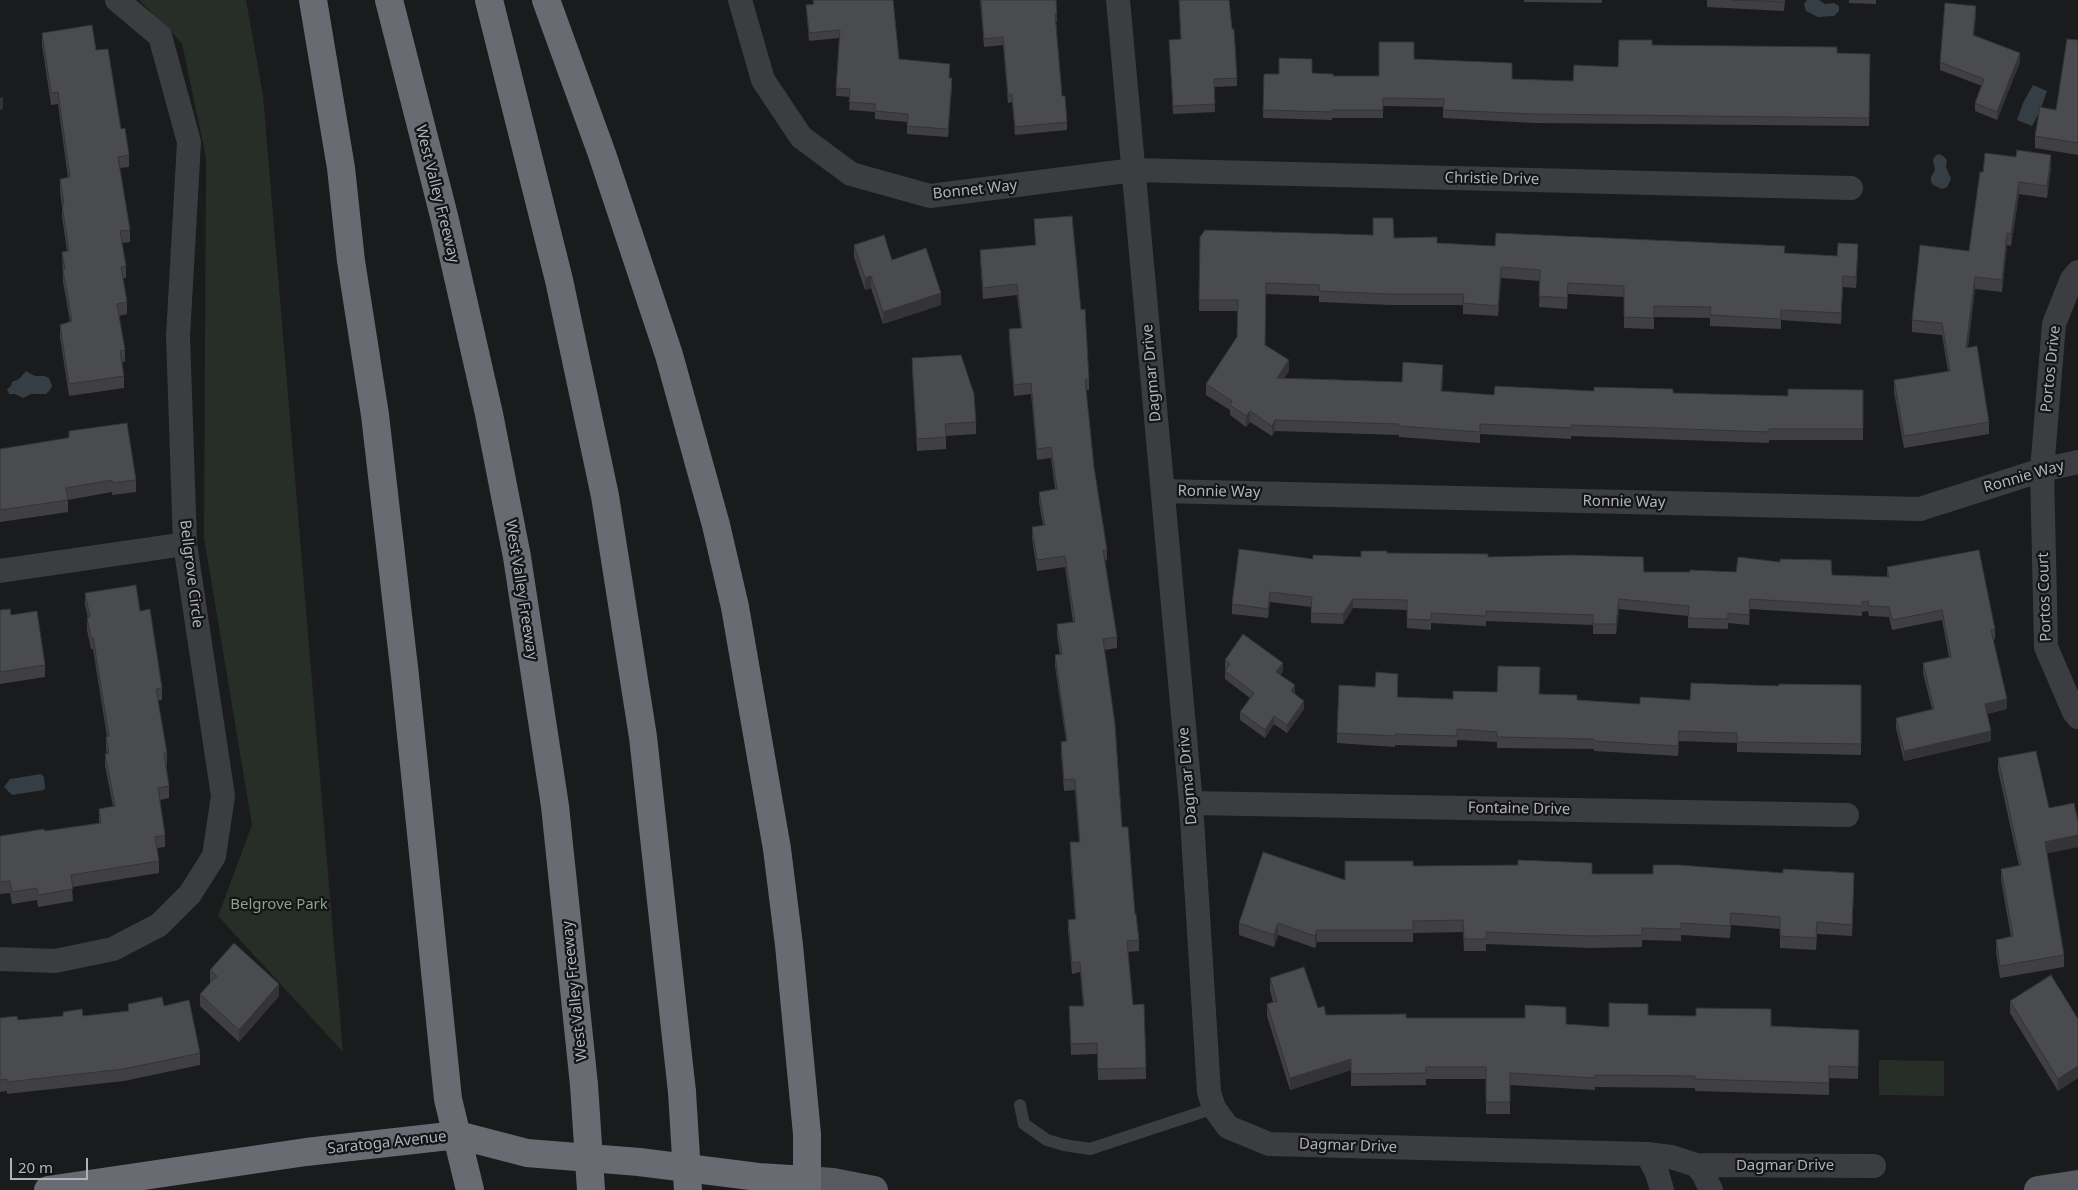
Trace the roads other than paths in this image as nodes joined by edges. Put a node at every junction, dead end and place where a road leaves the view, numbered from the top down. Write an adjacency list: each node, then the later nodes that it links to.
1 (117, 0): 14 (street, Bellgrove Circle)
2 (313, 0): 22 (highway)
3 (389, 0): 30 (highway, West Valley Freeway, bridge)
4 (489, 0): 31 (highway, bridge)
5 (546, 0): 27 (highway)
6 (740, 0): 8 (street, Bonnet Way)
7 (1118, 0): 8 (street, Dagmar Drive)
8 (1134, 170): 9 (street, Christie Drive); 13 (street, Dagmar Drive)
9 (1851, 188)
10 (2078, 272): 12 (street, Portos Drive)
11 (2078, 462): 12 (street, Ronnie Way)
12 (2042, 470): 13 (street, Ronnie Way); 16 (street, Portos Court)
13 (1163, 490): 17 (street, Dagmar Drive)
14 (185, 544): 15 (street); 19 (street, Bellgrove Circle)
15 (0, 571)
16 (2078, 717)
17 (1191, 803): 18 (street, Fontaine Drive); 21 (street, Dagmar Drive)
18 (1847, 815)
19 (0, 959)
20 (1020, 1105): 21 (lane)
21 (1214, 1108): 23 (street, Dagmar Drive)
22 (458, 1135): 27 (highway, Saratoga Avenue); 28 (highway, Saratoga Avenue); 29 (highway)
23 (1647, 1154): 24 (street, Dagmar Drive); 33 (street)
24 (1696, 1165): 25 (street, Dagmar Drive); 34 (street)
25 (1874, 1166)
26 (2078, 1184): 35 (main road)
27 (807, 1185): 32 (main road, Saratoga Avenue)
28 (48, 1190)
29 (470, 1190)
30 (591, 1190)
31 (688, 1190)
32 (874, 1190)
33 (1662, 1190)
34 (1711, 1190)
35 (2038, 1190)

